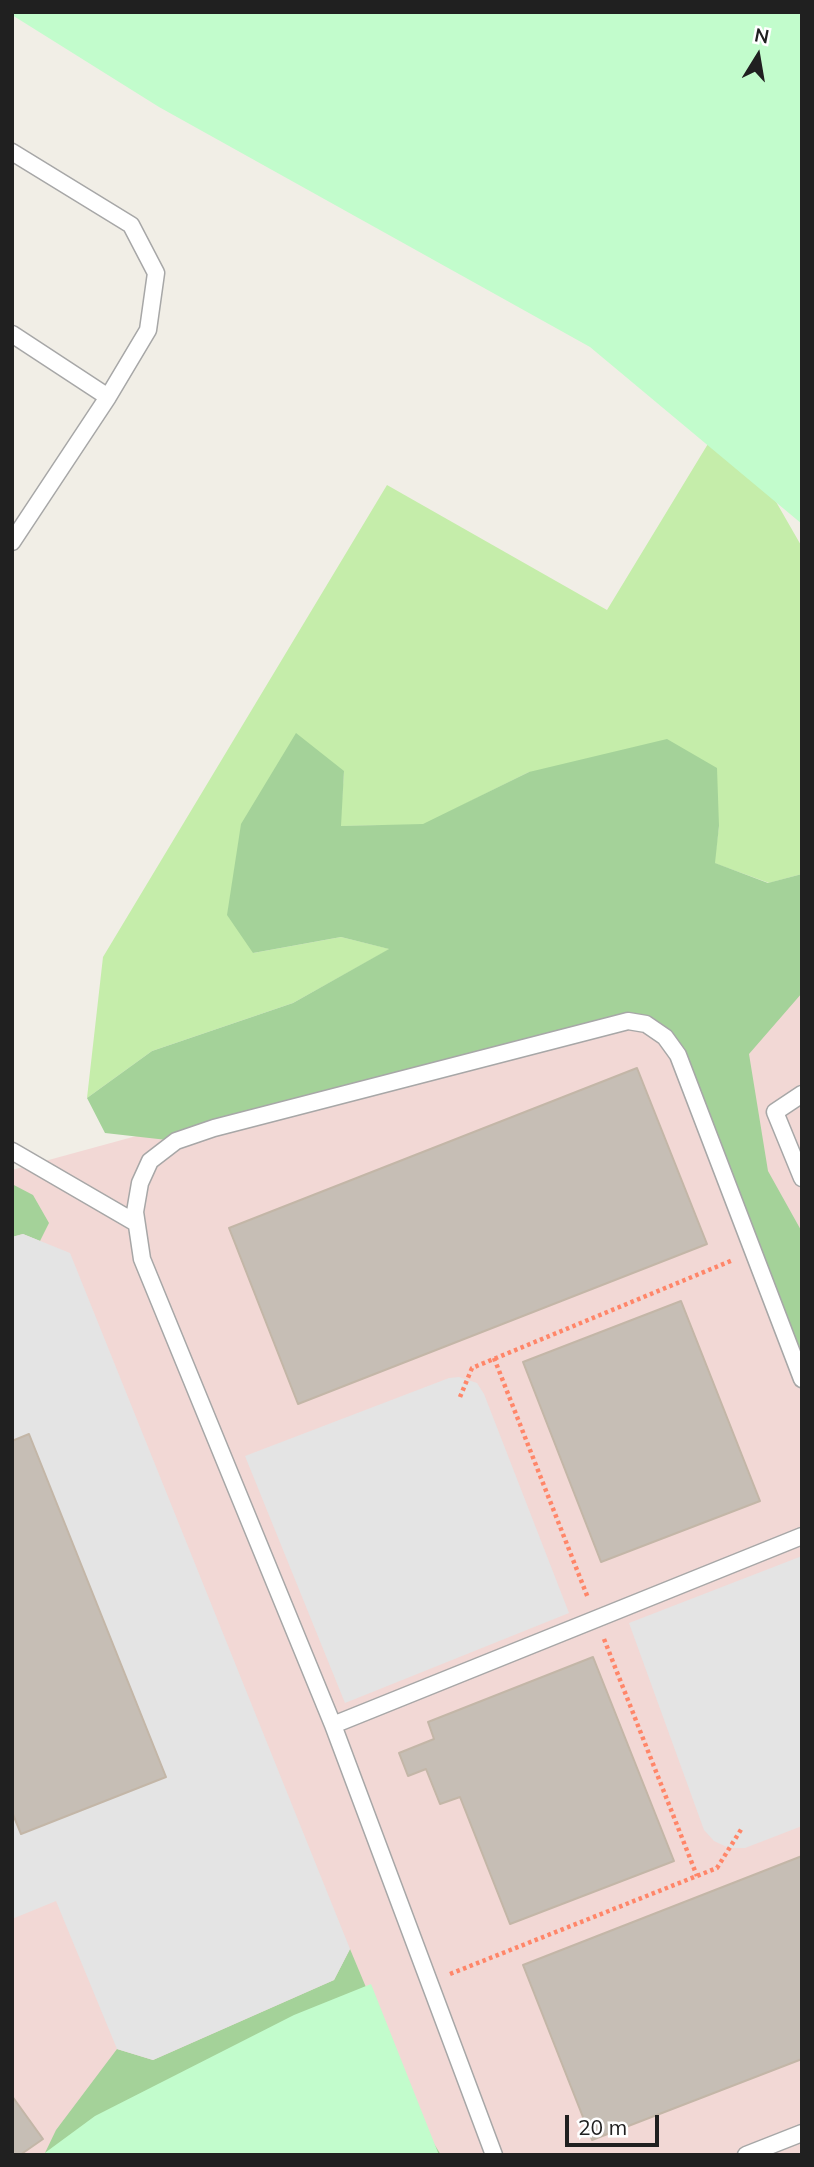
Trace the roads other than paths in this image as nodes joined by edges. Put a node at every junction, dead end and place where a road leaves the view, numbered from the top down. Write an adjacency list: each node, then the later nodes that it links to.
1 (12, 152): 3 (lane)
2 (12, 334): 3 (lane)
3 (107, 397): 4 (lane)
4 (12, 542)
5 (802, 1094): 7 (lane)
6 (12, 1151): 8 (lane)
7 (802, 1178)
8 (136, 1223): 9 (lane); 11 (lane)
9 (802, 1379)
10 (802, 1536): 11 (lane)
11 (333, 1725): 13 (lane)
12 (802, 2133): 14 (lane)
13 (494, 2155)
14 (746, 2155)

